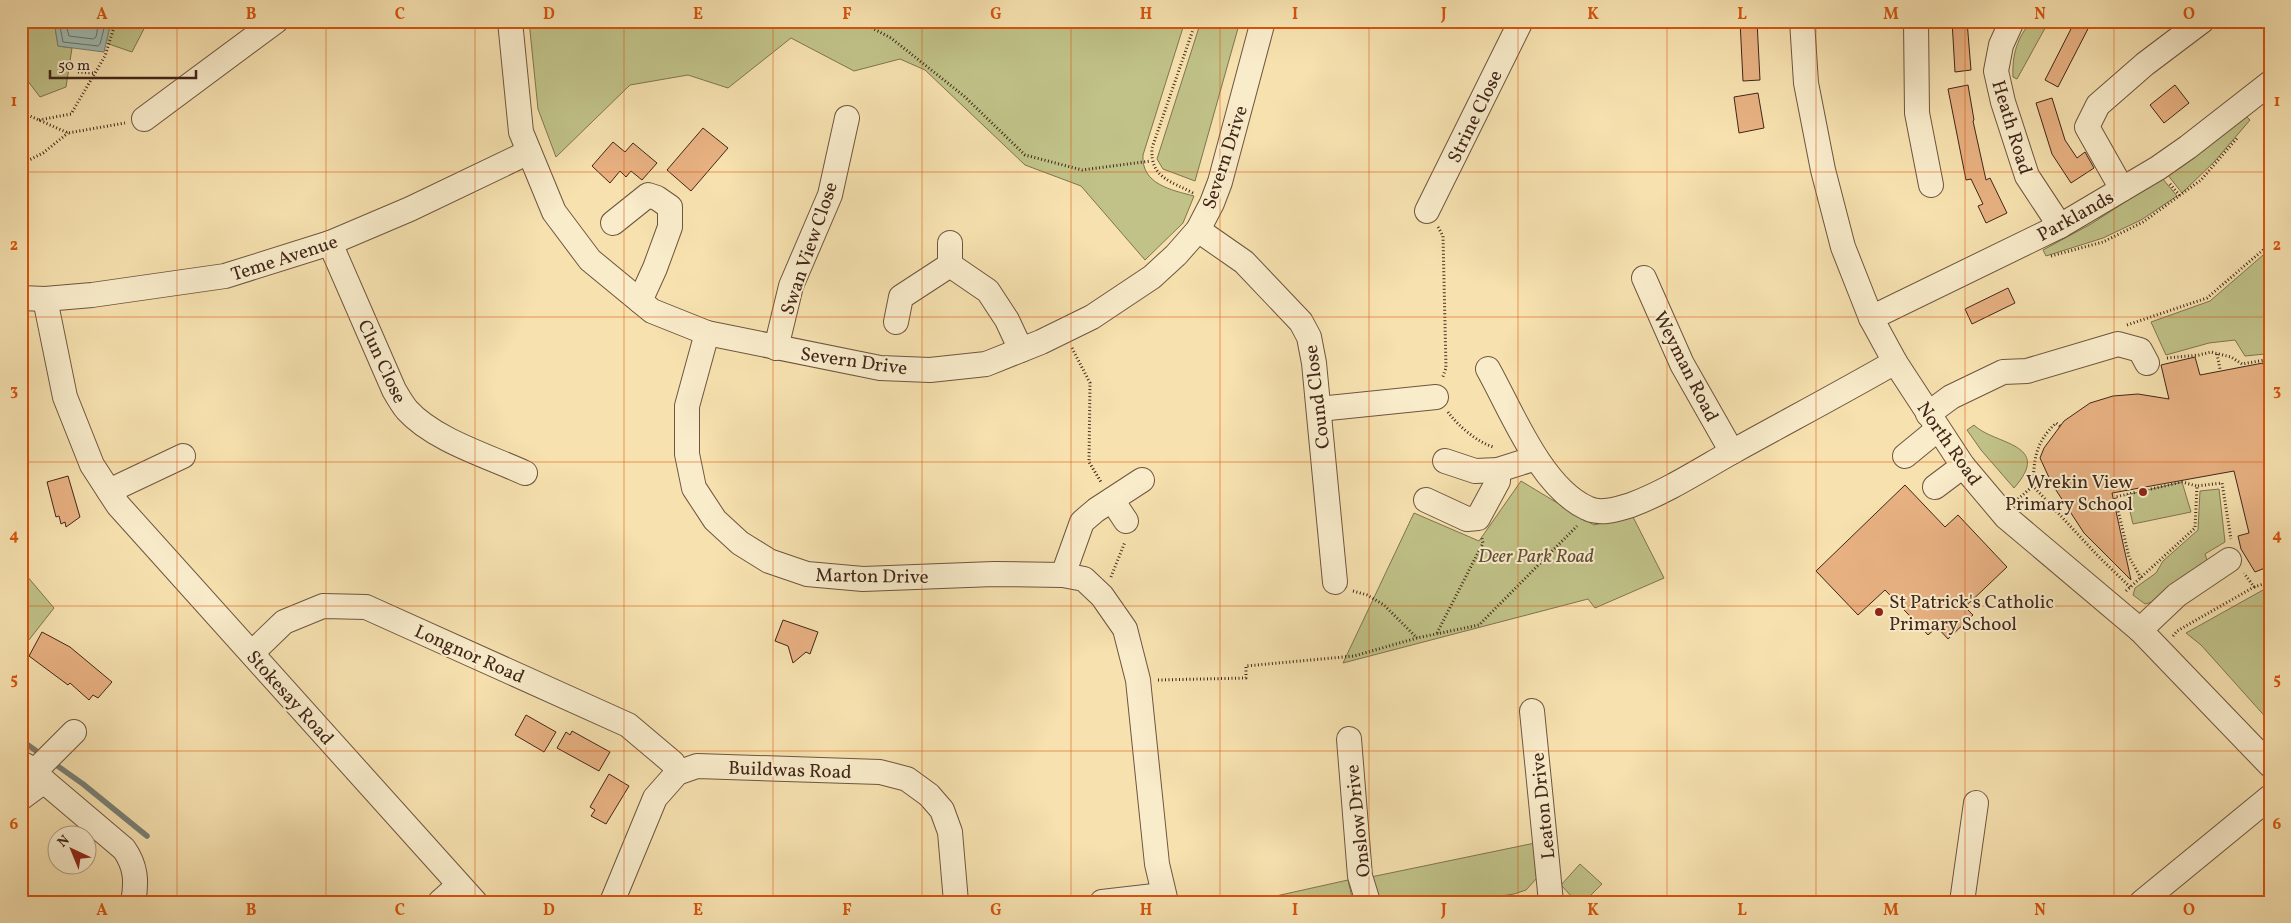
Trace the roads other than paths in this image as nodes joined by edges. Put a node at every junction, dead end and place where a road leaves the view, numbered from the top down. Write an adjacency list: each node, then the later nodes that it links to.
1 (276, 21): 11 (street)
2 (510, 21): 12 (street, Severn Drive)
3 (1264, 21): 18 (street, Severn Drive)
4 (1520, 21): 15 (street, Strine Close)
5 (1802, 21): 24 (street, North Road)
6 (1916, 21): 13 (street)
7 (2012, 21): 17 (street, Heath Road)
8 (2202, 21): 14 (street)
9 (2268, 87): 14 (street, Parklands)
10 (847, 118): 27 (street, Swan View Close)
11 (144, 120)
12 (529, 152): 19 (street, Teme Avenue); 23 (street, Severn Drive)
13 (1931, 185)
14 (2122, 189): 17 (street, Parklands)
15 (1427, 210)
16 (613, 223): 23 (street)
17 (2060, 226): 24 (street, Parklands)
18 (1198, 230): 28 (street, Severn Drive); 33 (street, Cound Close)
19 (330, 243): 22 (street, Teme Avenue); 42 (street, Clun Close)
20 (1644, 278): 36 (street, Weyman Road)
21 (21, 298): 22 (street, Teme Avenue)
22 (45, 299): 45 (street, Stokesay Road)
23 (640, 301): 26 (street, Severn Drive)
24 (1871, 318): 29 (street, North Road)
25 (896, 322): 28 (street)
26 (707, 333): 27 (street, Severn Drive); 50 (street, Marton Drive)
27 (776, 348): 28 (street, Severn Drive)
28 (1021, 350)
29 (1895, 362): 34 (street, North Road); 36 (street)
30 (2147, 363): 34 (street)
31 (1488, 368): 35 (street)
32 (1436, 397): 33 (street)
33 (1319, 410): 51 (street, Cound Close)
34 (1933, 422): 38 (street); 40 (street, North Road)
35 (1531, 448): 36 (street); 41 (street)
36 (1732, 452)
37 (183, 456): 45 (street)
38 (1905, 456)
39 (1446, 461): 41 (street)
40 (1963, 466): 44 (street); 52 (street, North Road)
41 (1498, 470): 47 (street)
42 (525, 473)
43 (1142, 480): 46 (street)
44 (1935, 487)
45 (109, 491): 53 (street, Stokesay Road)
46 (1112, 500): 48 (street); 50 (street)
47 (1426, 500)
48 (1126, 521)
49 (2230, 560): 52 (street)
50 (1063, 575): 64 (street, Marton Drive)
51 (1335, 582)
52 (2140, 630): 57 (street, North Road)
53 (252, 653): 59 (street, Longnor Road); 63 (street, Stokesay Road)
54 (1532, 711): 71 (street, Leaton Drive)
55 (67, 738): 58 (street)
56 (1349, 740): 70 (street, Onslow Drive)
57 (2270, 765)
58 (35, 772): 61 (street); 65 (street)
59 (678, 773): 67 (street); 68 (street, Buildwas Road)
60 (2270, 797): 73 (street)
61 (21, 798)
62 (1976, 803): 72 (street)
63 (467, 893): 66 (street)
64 (1165, 898): 69 (street)
65 (133, 902)
66 (440, 902)
67 (612, 902)
68 (956, 902)
69 (1102, 902)
70 (1368, 902)
71 (1551, 902)
72 (1962, 902)
73 (2142, 902)

